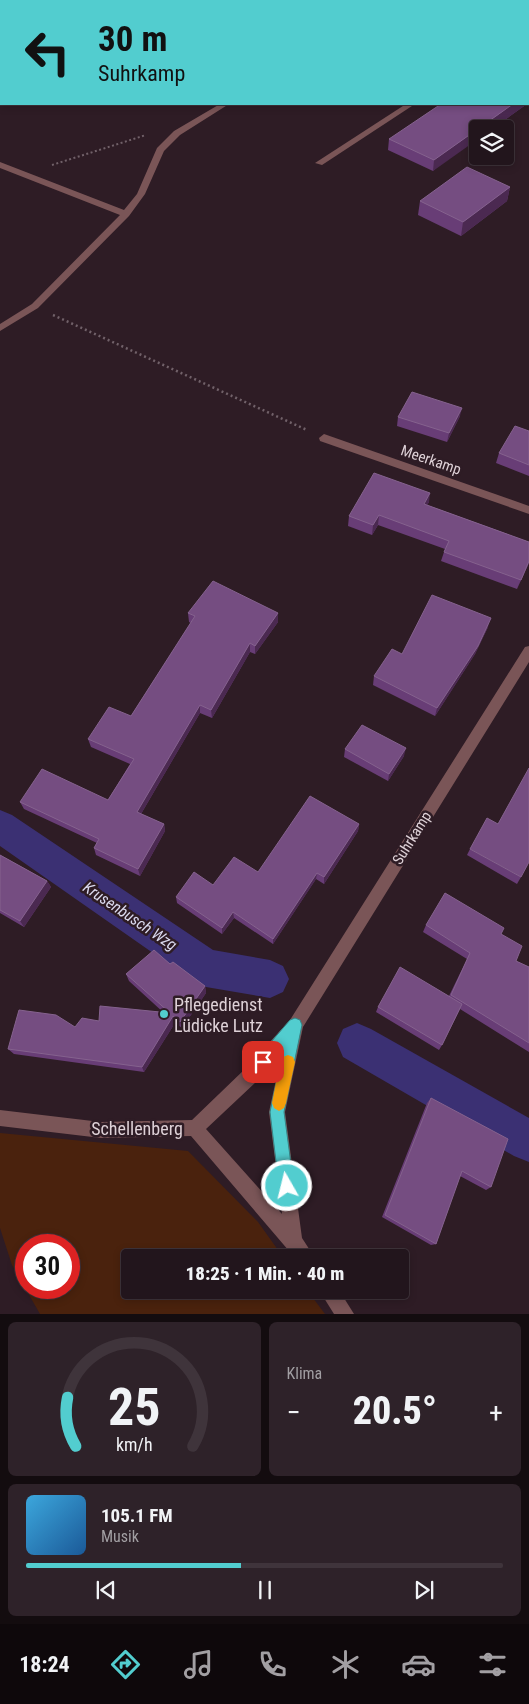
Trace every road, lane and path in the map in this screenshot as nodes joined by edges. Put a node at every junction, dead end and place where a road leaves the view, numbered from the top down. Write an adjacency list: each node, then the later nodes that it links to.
1 (223, 105): 7 (street)
2 (409, 105): 4 (street)
3 (147, 135): 6 (path)
4 (319, 164)
5 (0, 165): 6 (street)
6 (23, 174): 7 (street)
7 (126, 214): 8 (street)
8 (35, 306): 9 (street); 10 (path)
9 (0, 328)
10 (324, 438): 11 (street, Meerkamp)
11 (529, 510)
12 (529, 651): 13 (street, Suhrkamp)
13 (295, 1025): 15 (street, Suhrkamp); 16 (street, Suhrkamp)
14 (0, 1118): 15 (street, Schellenberg)
15 (195, 1128): 16 (street, Schellenberg)
16 (294, 1241): 17 (street, Schellenberg)
17 (300, 1249)
18 (334, 1299): 19 (street)
19 (345, 1314)

